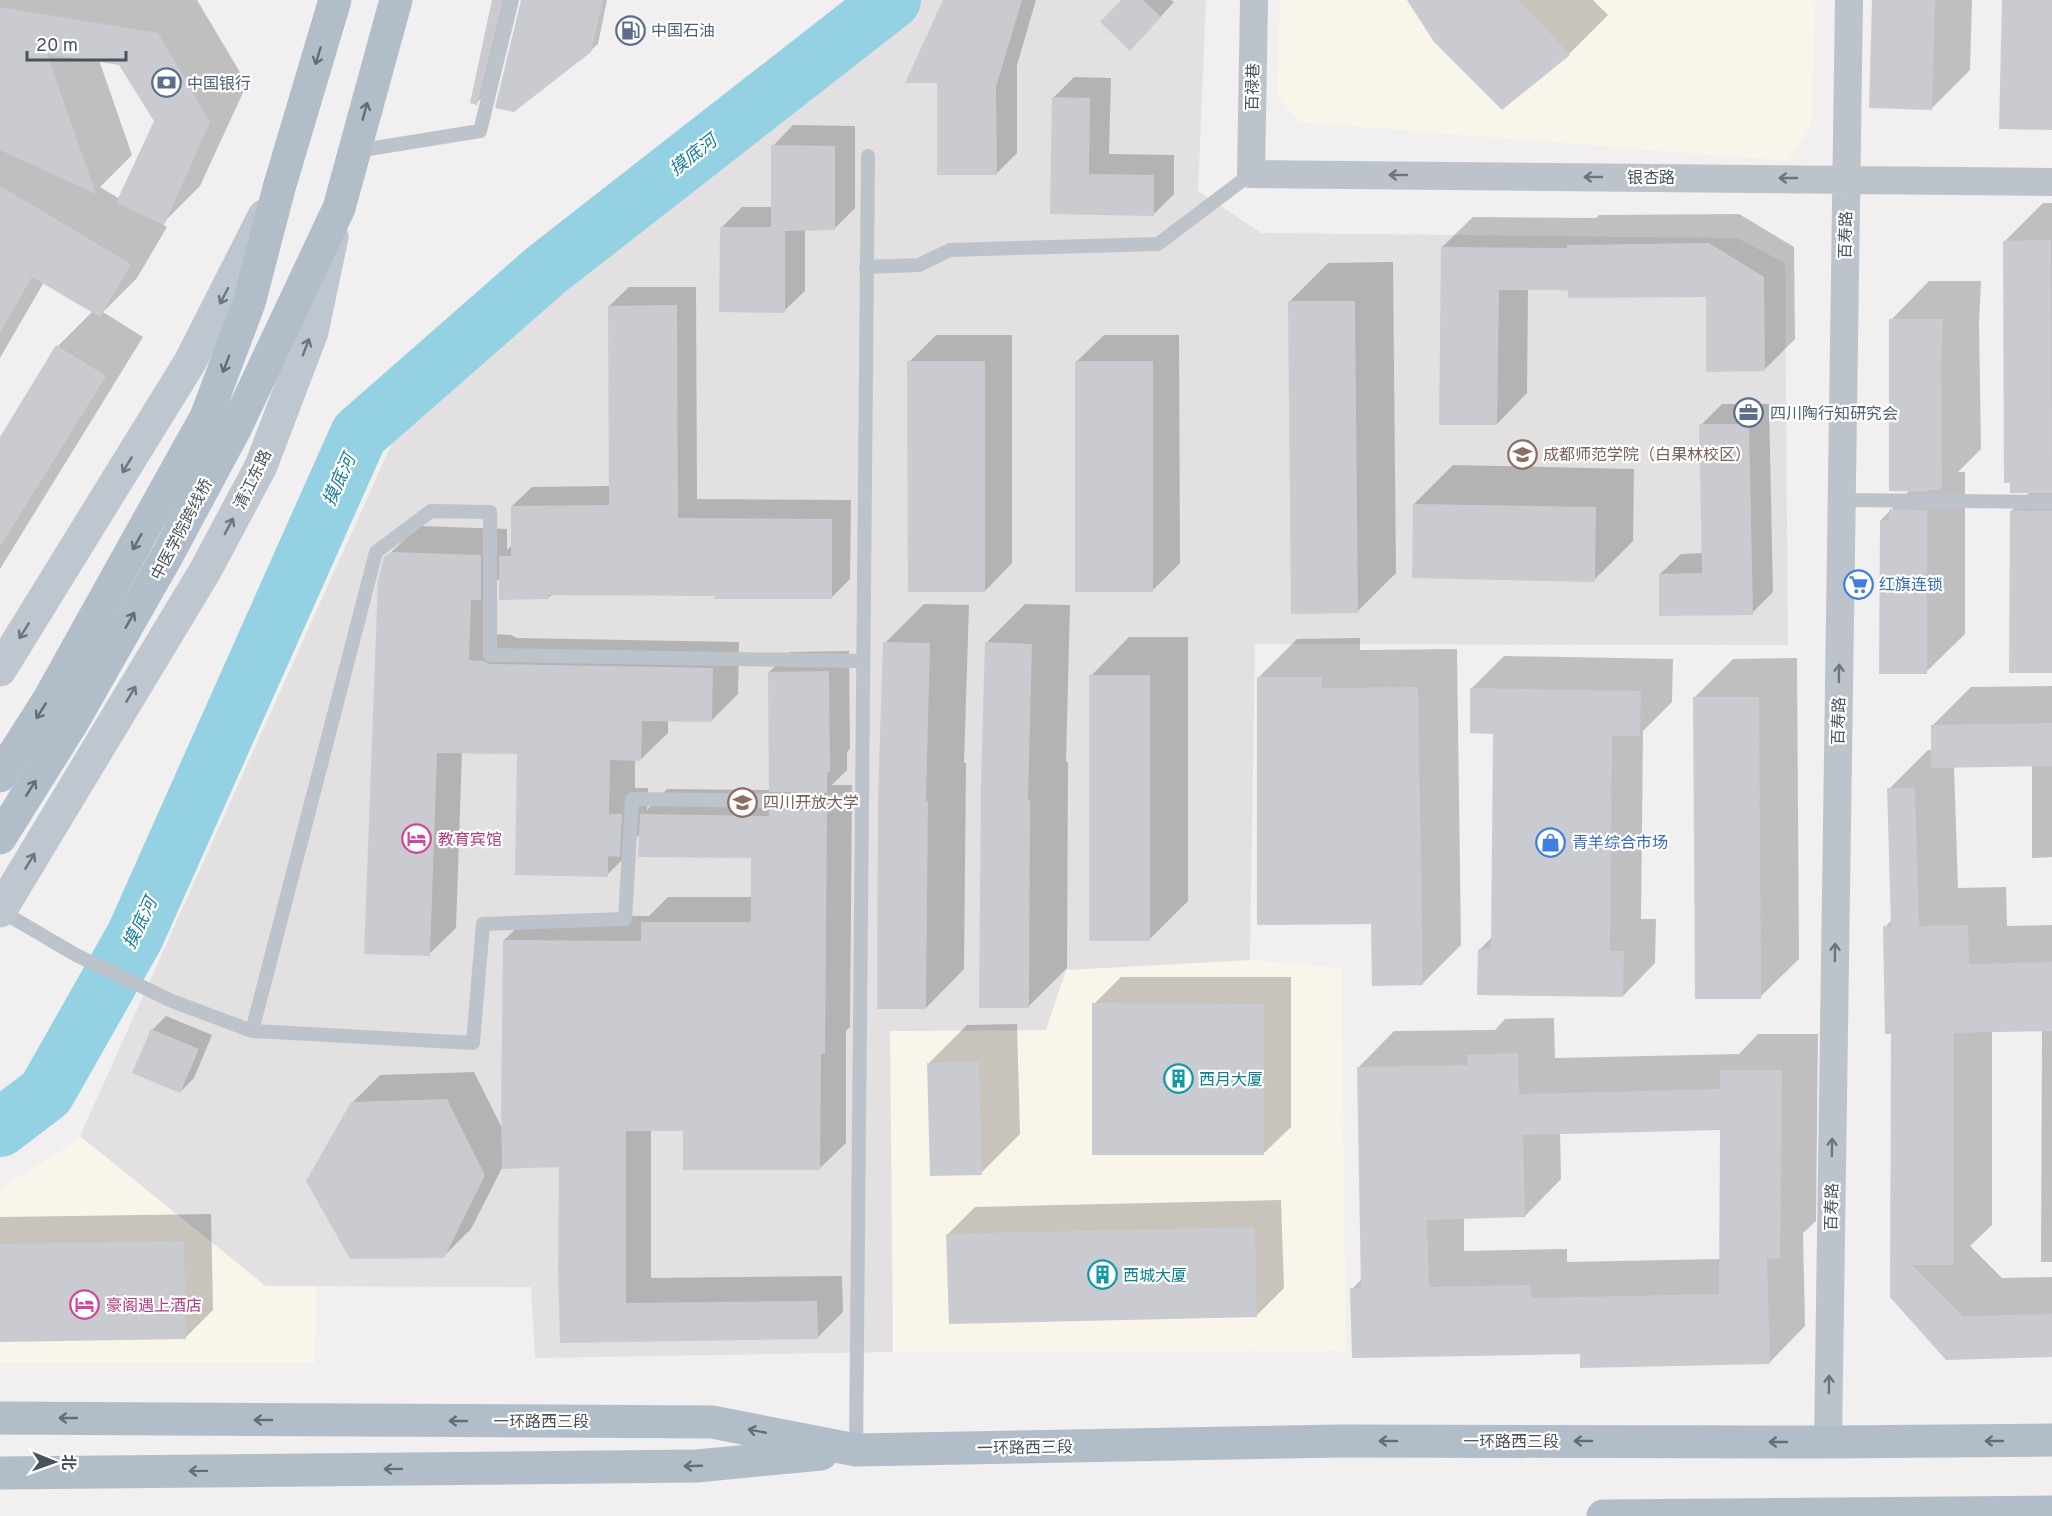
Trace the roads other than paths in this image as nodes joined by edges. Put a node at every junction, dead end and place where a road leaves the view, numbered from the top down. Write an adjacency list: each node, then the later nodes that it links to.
1 (335, 0): 11 (main road, 中医学院跨线桥, one-way to 11)
2 (396, 0): 6 (main road, 清江东路, one-way to 2)
3 (512, 0): 6 (lane)
4 (1254, 0): 8 (street, 百禄巷)
5 (1849, 0): 9 (street, 百寿路)
6 (354, 151): 12 (main road, 清江东路)
7 (868, 156): 13 (lane)
8 (1251, 174): 9 (street, 银杏路, one-way to 8); 13 (lane)
9 (1846, 178): 10 (street, 银杏路); 15 (street, 百寿路)
10 (2052, 182)
11 (279, 188): 14 (main road, 中医学院跨线桥, one-way to 14); 18 (main road, one-way to 18)
12 (339, 208): 14 (main road, 中医学院跨线桥); 22 (main road, 清江东路, one-way to 12)
13 (866, 267): 17 (lane)
14 (220, 423): 19 (main road, 中医学院跨线桥, one-way to 19); 21 (main road, 中医学院跨线桥, one-way to 14, bridge)
15 (1842, 500): 16 (lane); 26 (street, 百寿路, one-way to 15)
16 (2052, 502)
17 (863, 661): 20 (lane); 23 (lane)
18 (0, 670)
19 (0, 776)
20 (862, 802): 23 (lane); 27 (lane)
21 (0, 838)
22 (0, 911): 23 (lane)
23 (252, 1031)
24 (0, 1418): 27 (main road, 一环路西三段, one-way to 24)
25 (2052, 1440): 26 (main road, 一环路西三段, one-way to 26)
26 (1828, 1442): 27 (main road, 一环路西三段, one-way to 27)
27 (856, 1450): 28 (main road, one-way to 28)
28 (0, 1473)
29 (2052, 1512): 30 (main road)
30 (1603, 1516)

